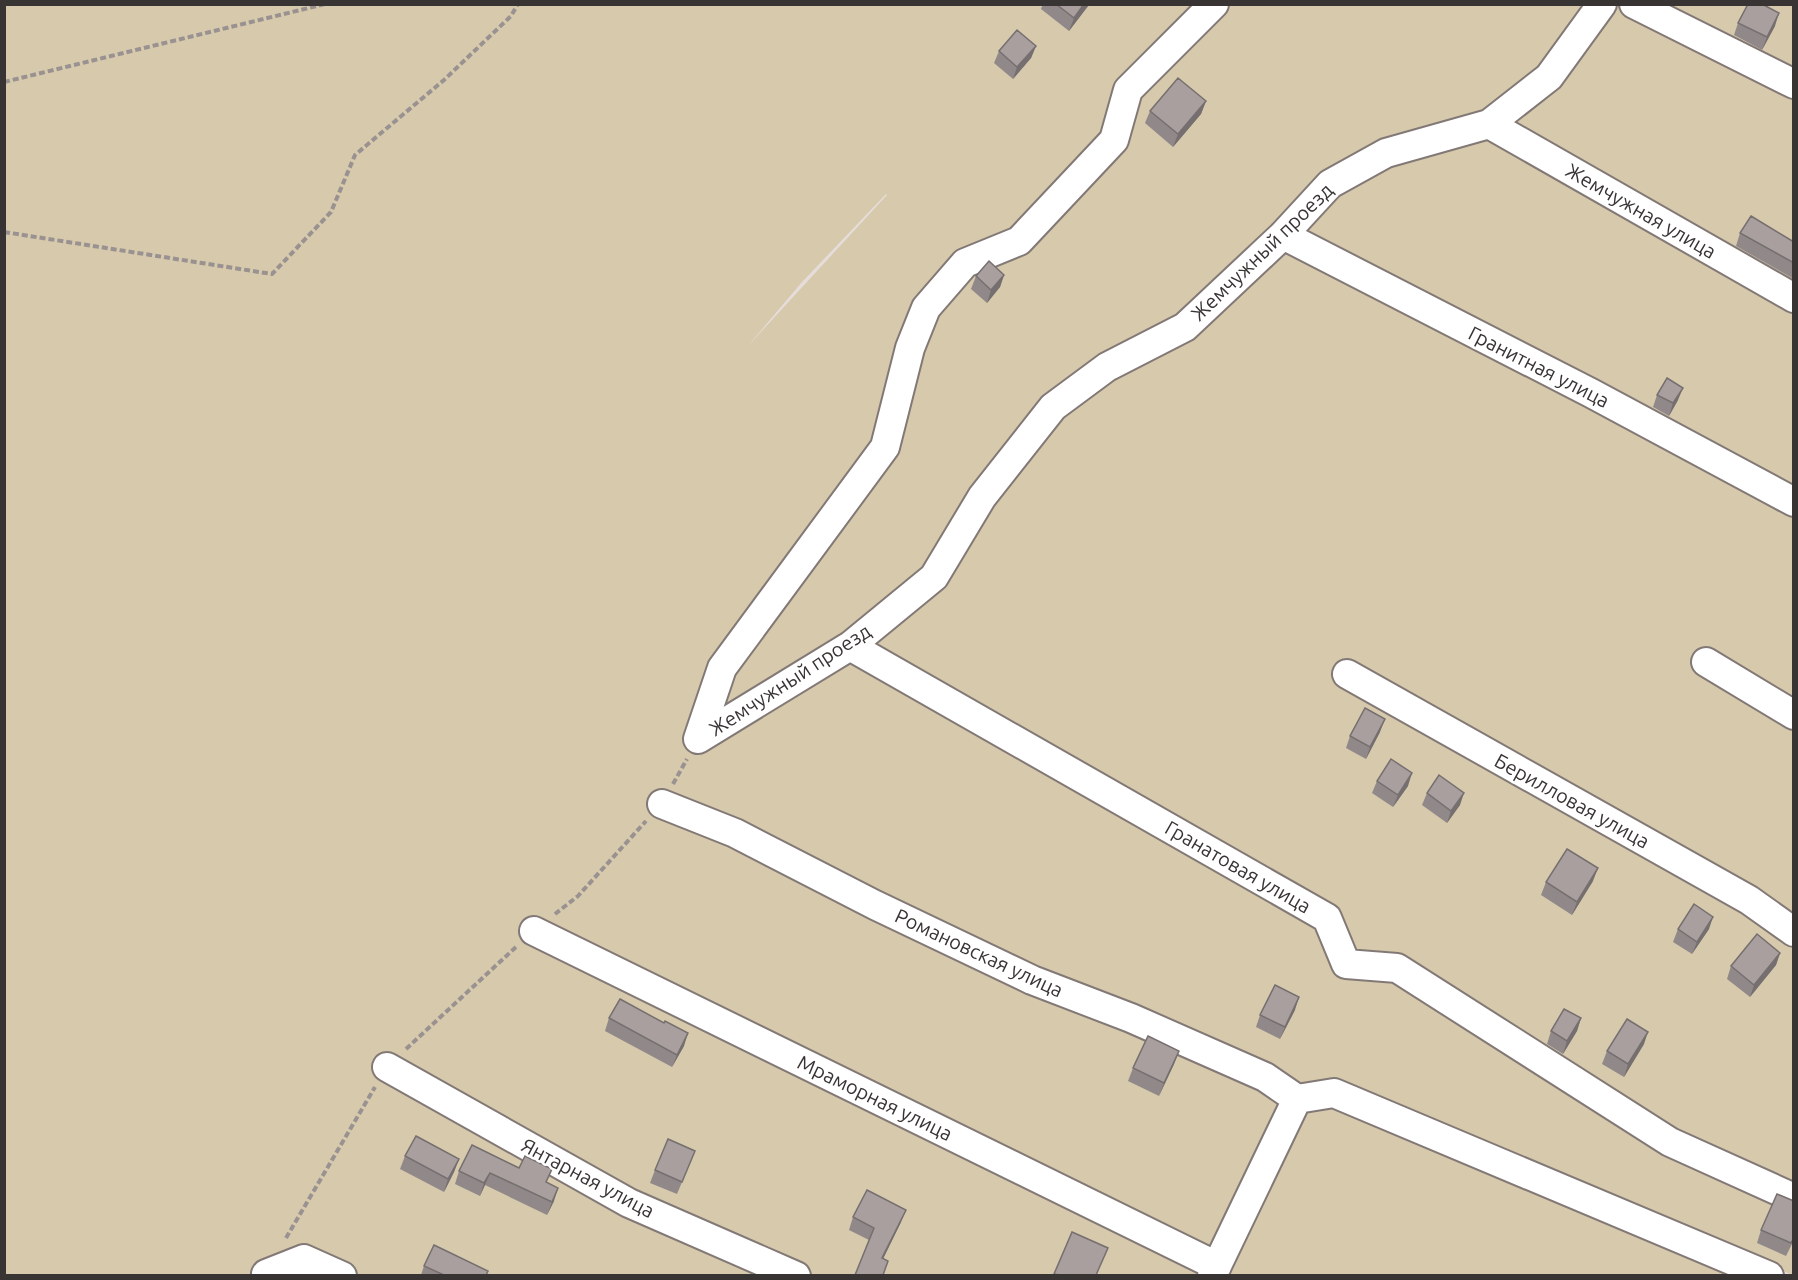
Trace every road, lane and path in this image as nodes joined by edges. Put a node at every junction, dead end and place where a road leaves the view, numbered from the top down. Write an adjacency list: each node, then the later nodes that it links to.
1 (325, 4): 6 (path)
2 (518, 4): 9 (path)
3 (1215, 4): 17 (street)
4 (1602, 4): 8 (street, Жемчужный проезд)
5 (1634, 4): 7 (street)
6 (4, 82)
7 (1794, 84)
8 (1488, 124): 10 (street, Жемчужный проезд); 11 (street, Жемчужная улица)
9 (4, 232)
10 (1283, 235): 12 (street, Гранитная улица); 13 (street, Жемчужный проезд)
11 (1794, 298)
12 (1794, 502)
13 (850, 646): 17 (street, Жемчужный проезд); 23 (street, Гранатовая улица)
14 (1706, 662): 16 (street)
15 (1347, 674): 20 (street, Берилловая улица)
16 (1794, 715)
17 (698, 739): 18 (path)
18 (662, 804): 19 (path); 22 (street, Романовская улица)
19 (534, 931): 21 (path); 24 (street, Мраморная улица)
20 (1794, 932)
21 (387, 1067): 25 (path); 27 (street, Янтарная улица)
22 (1298, 1099): 24 (street); 28 (street)
23 (1794, 1198)
24 (1215, 1271)
25 (266, 1274): 26 (street)
26 (342, 1275)
27 (796, 1275)
28 (1769, 1275)

